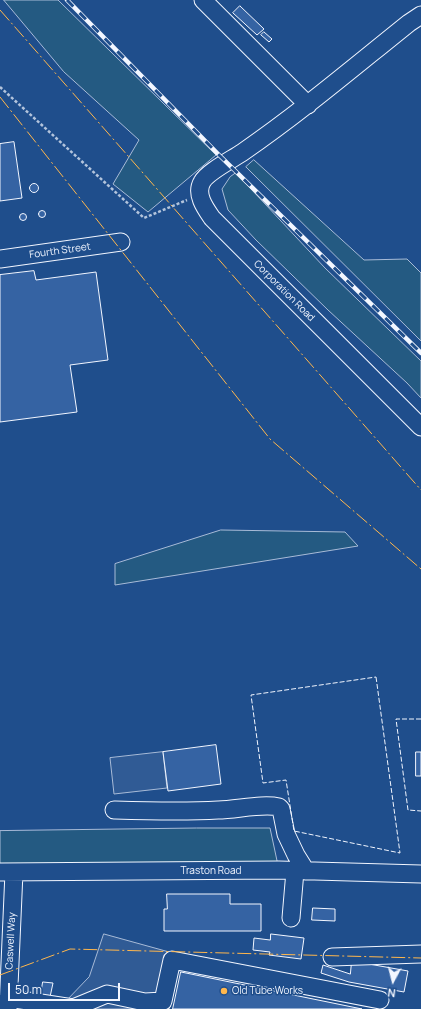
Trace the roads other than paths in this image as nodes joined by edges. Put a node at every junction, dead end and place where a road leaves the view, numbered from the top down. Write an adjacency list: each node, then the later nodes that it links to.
1 (203, 0): 3 (street)
2 (421, 15): 3 (street)
3 (308, 104): 6 (street, Corporation Road)
4 (121, 242): 5 (street, Fourth Street)
5 (0, 259)
6 (421, 427)
7 (114, 810): 8 (street)
8 (300, 871): 9 (street, Traston Road); 10 (street, Traston Road); 11 (street)
9 (7, 872): 15 (street, Caswell Way)
10 (421, 874)
11 (291, 918)
12 (421, 954): 13 (street)
13 (332, 957)
14 (380, 1000): 15 (street)
15 (6, 1005)

